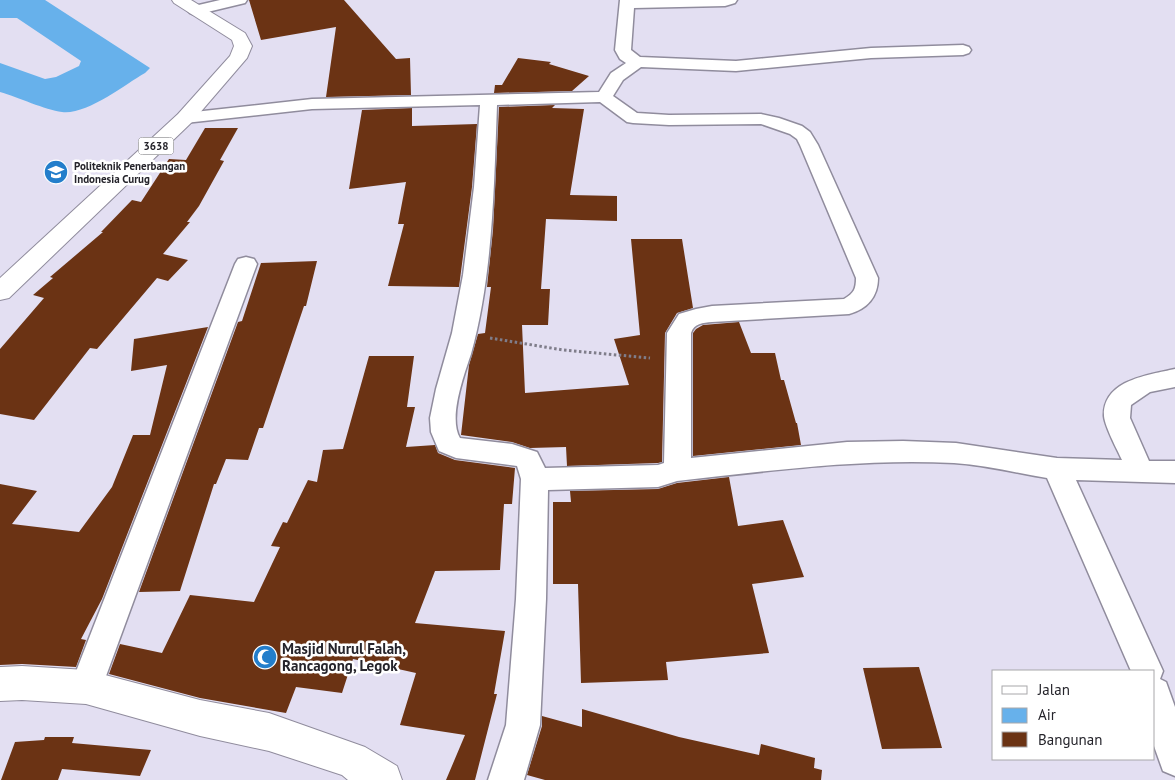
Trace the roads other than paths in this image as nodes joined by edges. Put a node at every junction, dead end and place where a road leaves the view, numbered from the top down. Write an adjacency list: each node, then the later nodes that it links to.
1 (240, 0): 4 (street)
2 (730, 0): 3 (street)
3 (627, 2): 6 (street)
4 (187, 5): 9 (main road, 3638)
5 (963, 50): 6 (street)
6 (637, 62): 7 (street)
7 (604, 97): 8 (street); 14 (street)
8 (489, 98): 9 (street); 17 (street)
9 (185, 118): 11 (main road, 3638)
10 (246, 264): 20 (street)
11 (0, 292)
12 (1175, 378): 15 (street)
13 (1056, 469): 14 (street); 15 (street); 18 (street)
14 (677, 470): 17 (street)
15 (1140, 471): 16 (street)
16 (1175, 472)
17 (535, 479): 24 (street)
18 (1147, 670)
19 (0, 684): 20 (main road)
20 (86, 687): 23 (main road)
21 (1155, 696): 22 (street)
22 (1175, 759)
23 (384, 780)
24 (506, 780)

